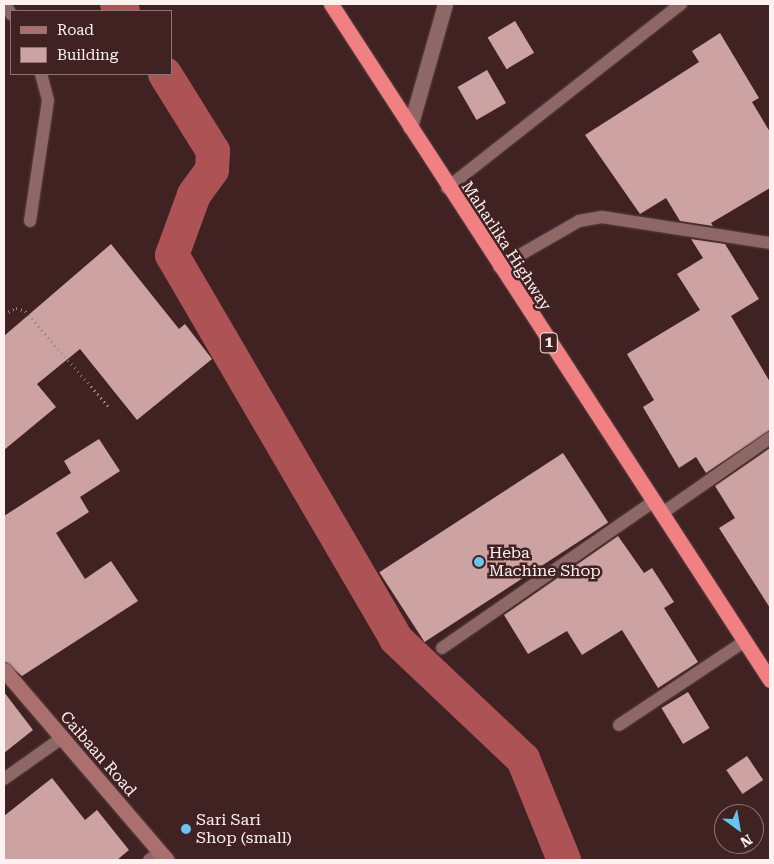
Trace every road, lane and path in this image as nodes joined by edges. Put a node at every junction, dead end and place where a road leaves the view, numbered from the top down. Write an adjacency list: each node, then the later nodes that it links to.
1 (331, 4): 5 (highway, Maharlika Highway / 1)
2 (445, 4): 5 (street)
3 (681, 4): 6 (lane)
4 (41, 75): 7 (lane)
5 (410, 128): 6 (highway, Maharlika Highway / 1)
6 (446, 188): 9 (highway, Maharlika Highway / 1)
7 (30, 221)
8 (769, 244): 9 (lane)
9 (498, 267): 13 (highway, Maharlika Highway / 1)
10 (4, 314): 11 (path)
11 (109, 407)
12 (770, 438): 13 (lane)
13 (657, 508): 14 (highway, Maharlika Highway / 1); 15 (lane)
14 (745, 641): 17 (highway, Maharlika Highway / 1); 18 (lane)
15 (442, 648)
16 (4, 670): 19 (street, Caibaan Road)
17 (770, 680)
18 (620, 725)
19 (62, 738): 20 (lane); 21 (street, Caibaan Road)
20 (4, 779)
21 (158, 858)

